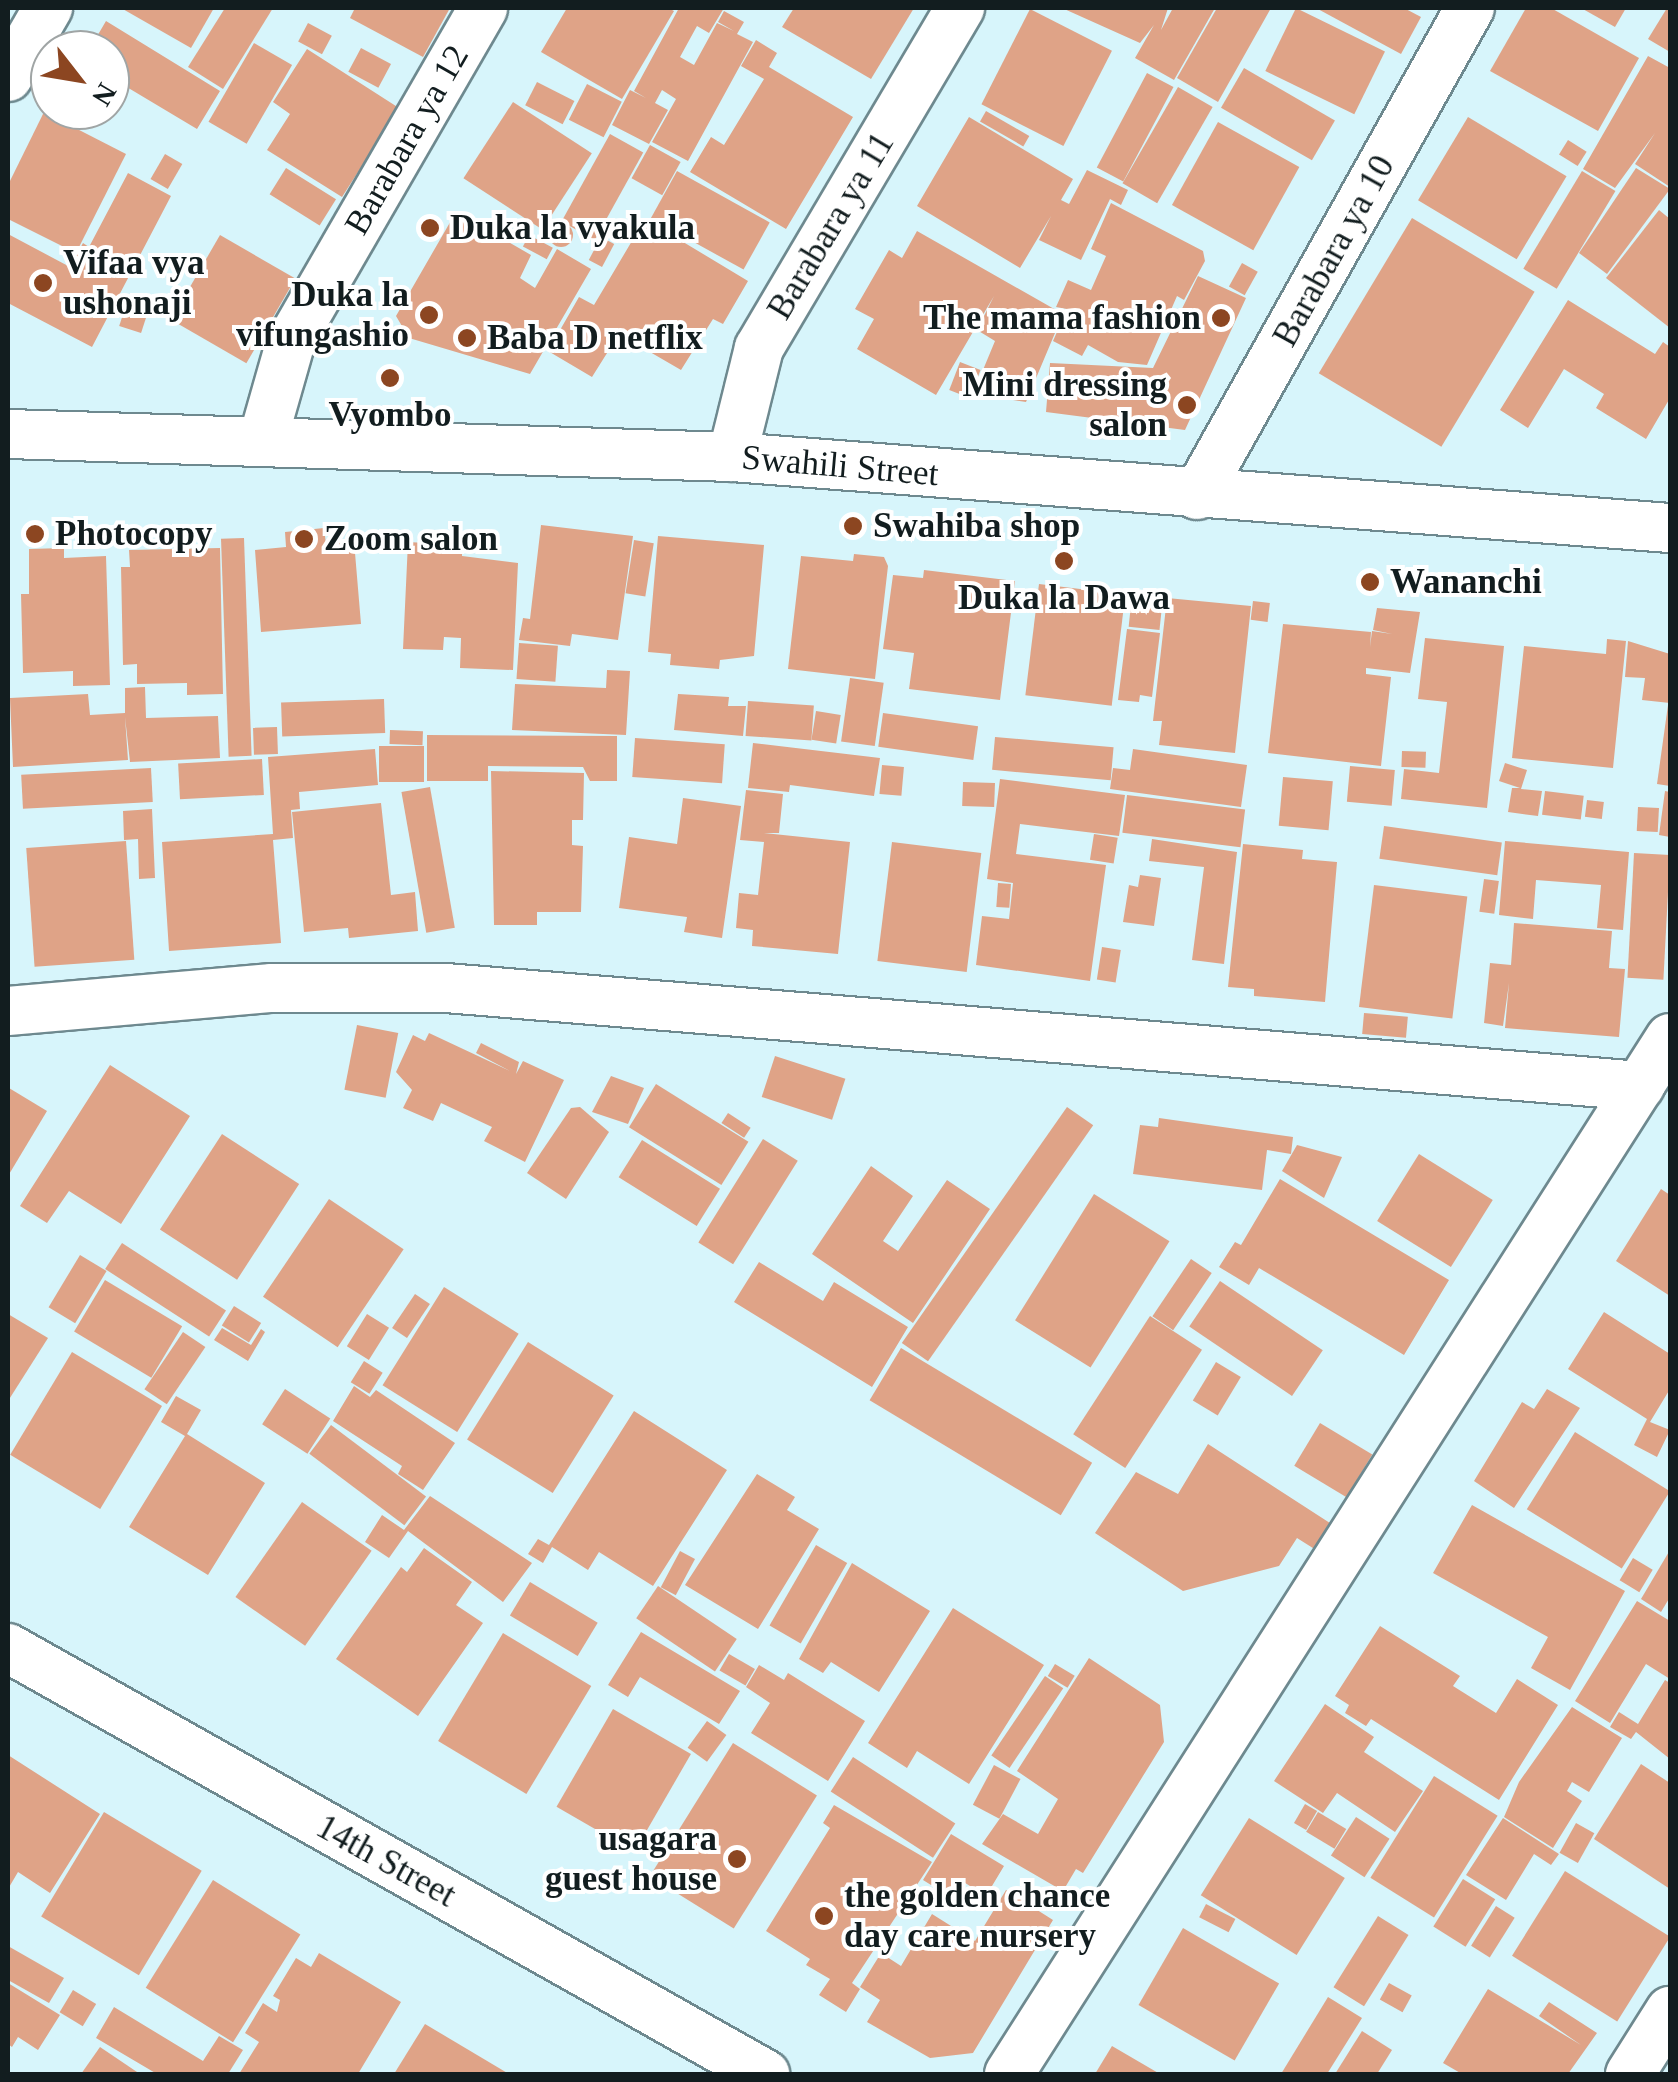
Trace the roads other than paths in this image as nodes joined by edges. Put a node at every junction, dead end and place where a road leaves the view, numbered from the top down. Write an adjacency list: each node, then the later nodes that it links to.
1 (48, 8): 5 (street)
2 (483, 8): 7 (street, Barabara ya 12)
3 (960, 8): 8 (street, Barabara ya 11)
4 (1470, 8): 9 (street, Barabara ya 10)
5 (8, 77)
6 (8, 434): 7 (street, Swahili Street)
7 (263, 439): 8 (street, Swahili Street)
8 (732, 457): 9 (street, Swahili Street)
9 (1198, 495): 10 (street, Swahili Street)
10 (1666, 518)
11 (8, 1011): 13 (street)
12 (1670, 1038): 13 (street)
13 (1640, 1086): 17 (street)
14 (8, 1648): 16 (street, 14th Street)
15 (1670, 2012): 18 (street)
16 (765, 2074)
17 (1008, 2074)
18 (1630, 2074)

